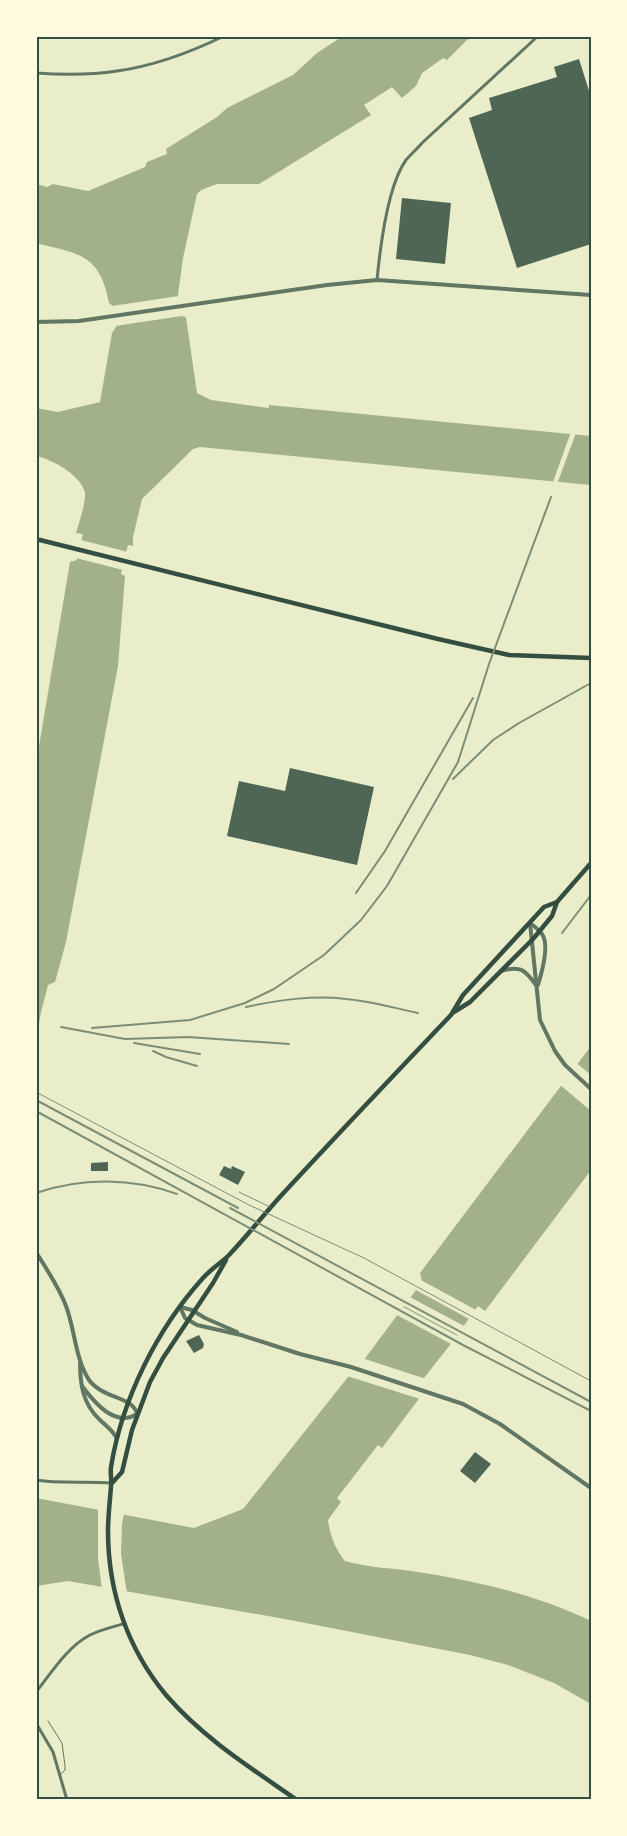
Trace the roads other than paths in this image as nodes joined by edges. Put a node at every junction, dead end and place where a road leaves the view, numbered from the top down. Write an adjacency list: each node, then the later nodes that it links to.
1 (224, 36): 3 (street)
2 (538, 36): 4 (street)
3 (36, 73)
4 (377, 280): 5 (street); 6 (street)
5 (591, 295)
6 (36, 322)
7 (36, 539): 8 (main road)
8 (591, 658)
9 (591, 864): 10 (main road)
10 (557, 902): 11 (main road); 12 (main road)
11 (530, 923): 12 (street); 13 (street); 16 (main road)
12 (539, 931): 13 (main road); 15 (street)
13 (532, 939): 14 (main road); 15 (street)
14 (501, 971): 15 (street); 16 (main road)
15 (538, 987): 17 (street)
16 (451, 1014): 19 (main road)
17 (591, 1089)
18 (36, 1252): 24 (street)
19 (228, 1257): 20 (main road); 21 (main road)
20 (180, 1307): 21 (street); 22 (street); 26 (main road)
21 (194, 1311): 22 (main road); 23 (street)
22 (188, 1320): 23 (street); 27 (main road)
23 (241, 1335): 32 (street)
24 (80, 1361): 25 (street); 26 (street)
25 (82, 1386): 28 (street); 29 (street)
26 (129, 1402): 27 (street); 28 (main road)
27 (137, 1414): 28 (street); 31 (main road)
28 (123, 1418): 29 (main road)
29 (117, 1440): 31 (main road)
30 (36, 1480): 31 (street)
31 (112, 1483): 33 (main road)
32 (591, 1488)
33 (123, 1624): 34 (street); 39 (main road)
34 (36, 1692)
35 (48, 1721): 37 (lane)
36 (36, 1723): 37 (street)
37 (61, 1775): 38 (street)
38 (67, 1800)
39 (297, 1800)

